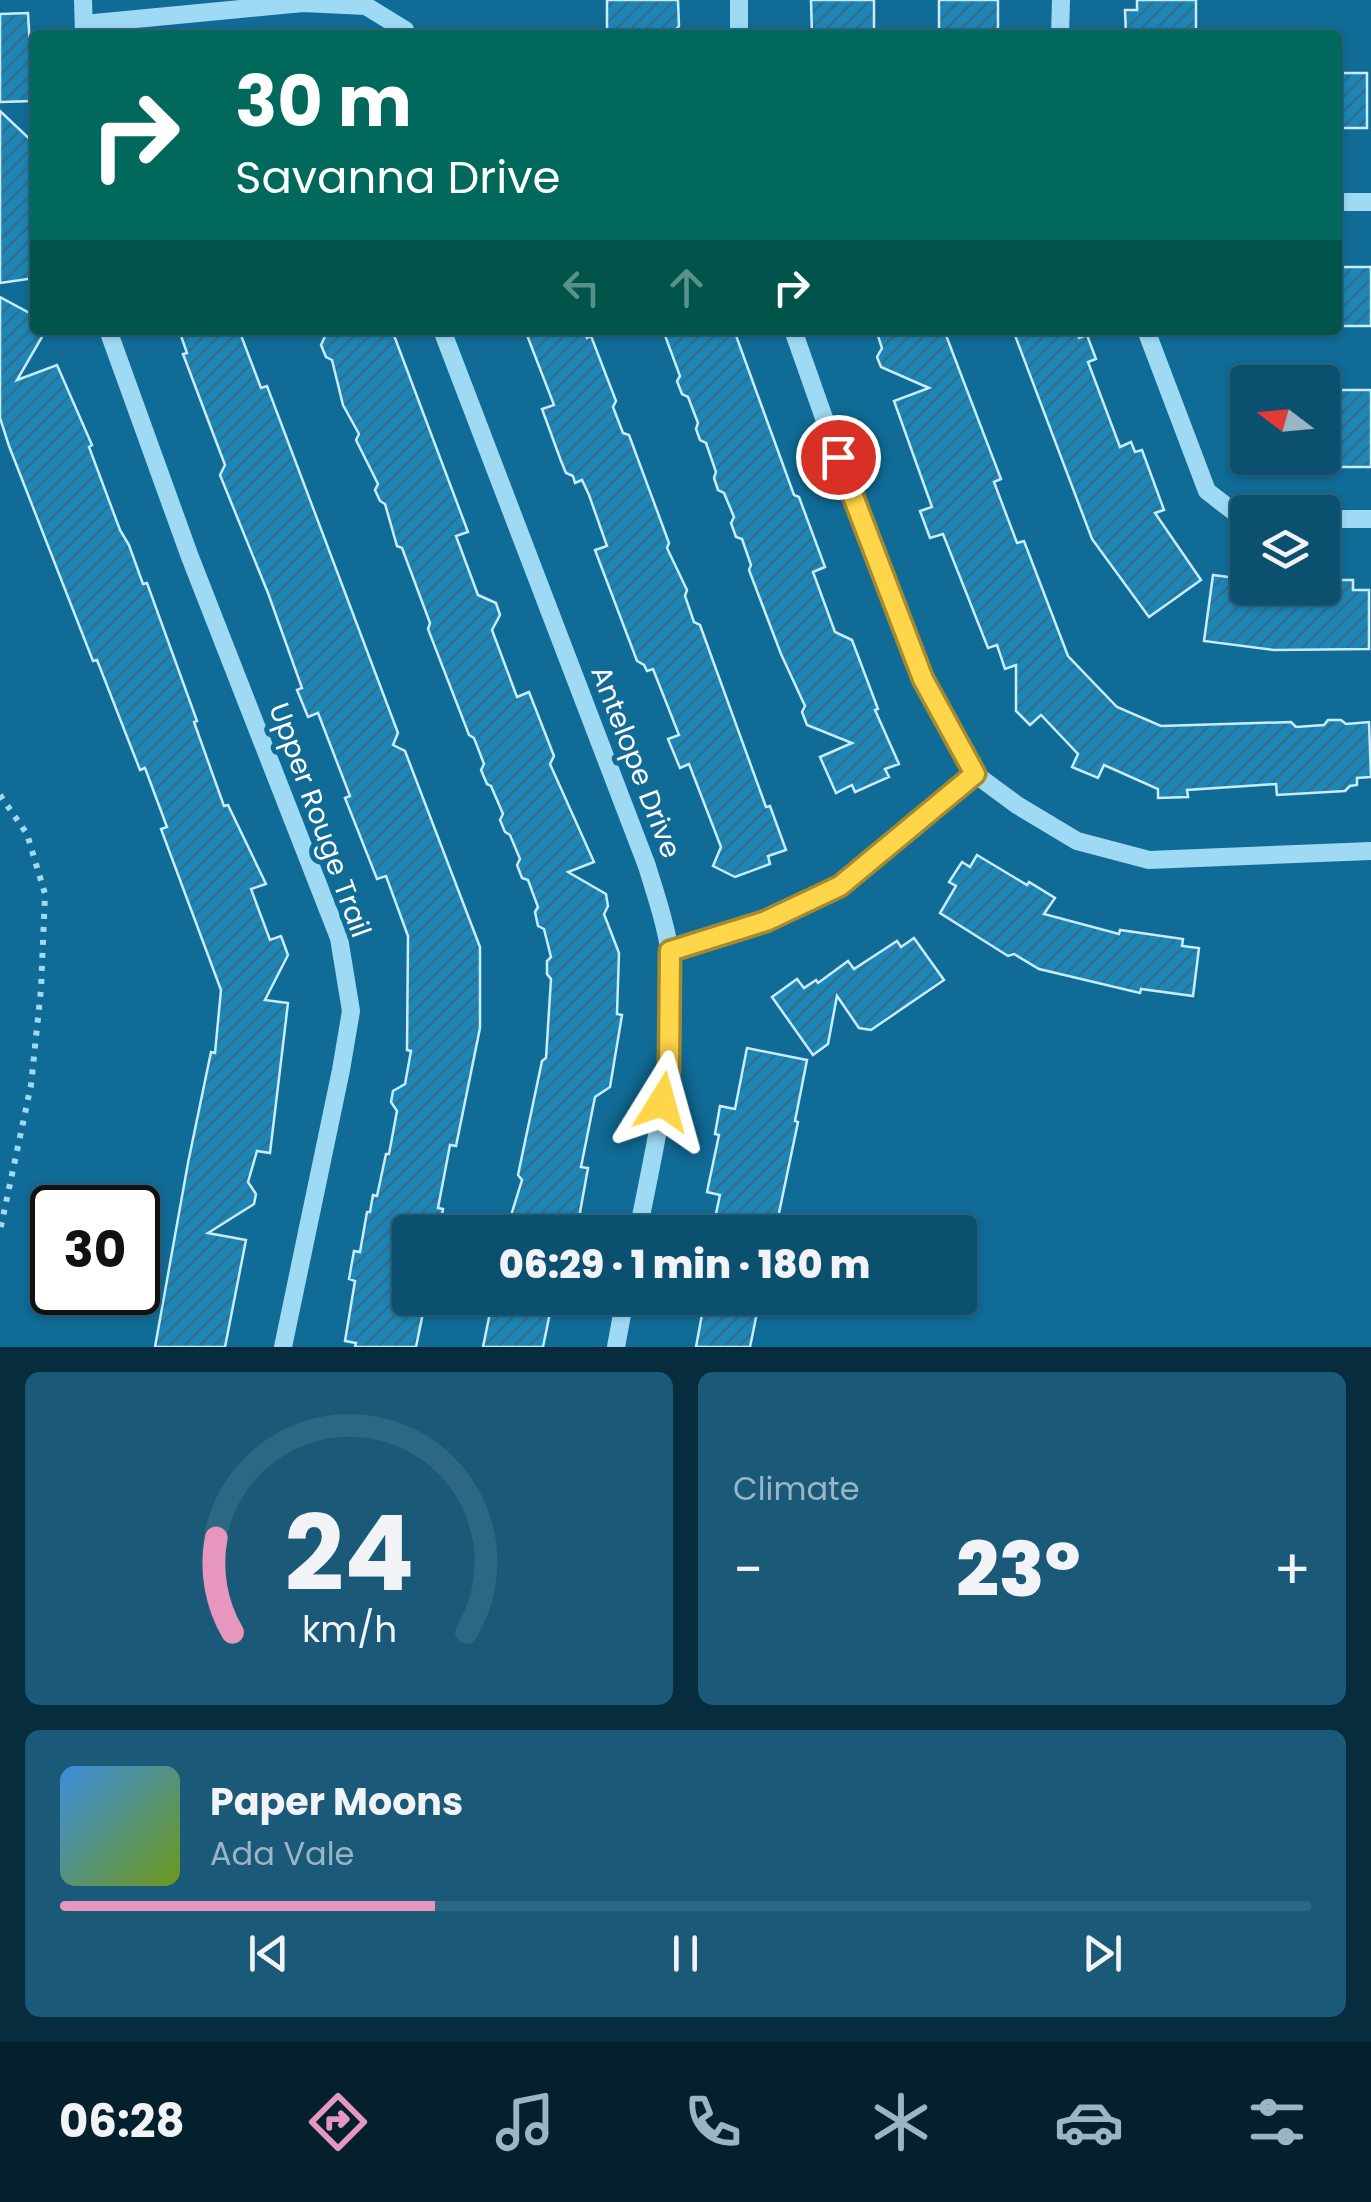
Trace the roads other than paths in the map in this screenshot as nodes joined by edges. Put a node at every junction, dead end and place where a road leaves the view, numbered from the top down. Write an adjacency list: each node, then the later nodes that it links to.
1 (83, 0): 4 (street)
2 (739, 0): 6 (street)
3 (1061, 0): 7 (street)
4 (84, 29): 5 (street)
5 (405, 30)
6 (739, 30)
7 (1060, 30)
8 (1342, 202): 9 (street)
9 (1371, 202)
10 (110, 335): 22 (street, Upper Rouge Trail)
11 (444, 335): 19 (street, Antelope Drive)
12 (795, 335): 17 (street)
13 (1148, 335): 14 (street)
14 (1230, 510)
15 (1340, 519): 16 (street)
16 (1371, 519)
17 (975, 774): 18 (street); 19 (street)
18 (1371, 851)
19 (670, 951): 20 (street, Antelope Drive)
20 (641, 1215)
21 (622, 1315): 23 (street)
22 (283, 1347)
23 (616, 1347)

